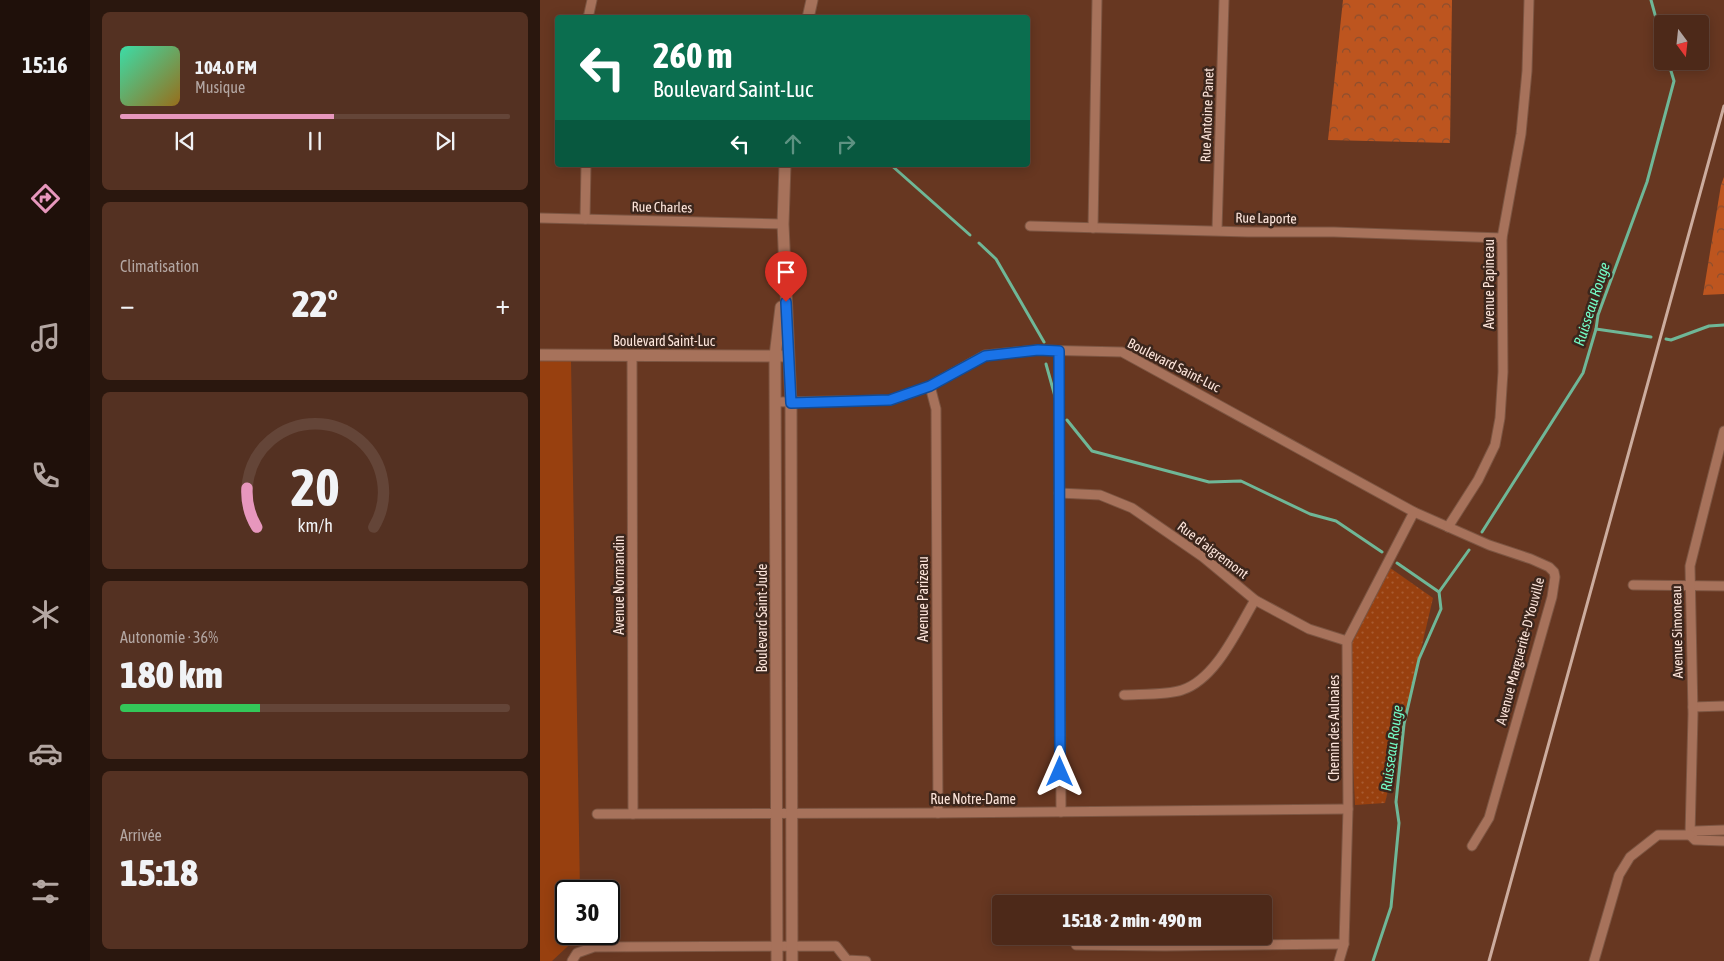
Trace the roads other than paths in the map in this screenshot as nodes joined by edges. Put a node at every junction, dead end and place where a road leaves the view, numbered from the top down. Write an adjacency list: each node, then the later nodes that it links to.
1 (592, 0): 6 (street)
2 (812, 0): 7 (street)
3 (1097, 0): 14 (street)
4 (1224, 0): 15 (street, Rue Antoine Panet)
5 (1529, 0): 16 (street, Avenue Papineau)
6 (589, 15)
7 (809, 15)
8 (586, 167): 11 (street)
9 (785, 167): 12 (street, Boulevard Saint-Jude)
10 (540, 218): 11 (street, Rue Charles)
11 (585, 219): 12 (street, Rue Charles)
12 (783, 224): 17 (street, Boulevard Saint-Jude)
13 (1030, 226): 14 (street, Rue Laporte)
14 (1093, 228): 15 (street, Rue Laporte)
15 (1218, 230): 16 (street, Rue Laporte)
16 (1502, 238): 29 (street, Avenue Papineau)
17 (785, 276): 21 (street, Boulevard Saint-Jude); 22 (street, Boulevard Saint-Jude)
18 (1059, 351): 23 (street, Boulevard Saint-Luc); 27 (street); 28 (street, Boulevard Saint-Luc)
19 (540, 355): 20 (street, Boulevard Saint-Luc)
20 (632, 356): 21 (street, Boulevard Saint-Luc); 44 (street, Avenue Normandin)
21 (775, 356): 22 (street, Boulevard Saint-Luc); 24 (street, Boulevard Saint-Jude)
22 (789, 356): 25 (street, Boulevard Saint-Jude)
23 (930, 386): 25 (street, Boulevard Saint-Luc); 42 (street, Avenue Parizeau)
24 (776, 402): 25 (street, Boulevard Saint-Luc); 39 (street, Boulevard Saint-Jude)
25 (791, 403): 40 (street, Boulevard Saint-Jude)
26 (1724, 431): 31 (street, Avenue Simoneau)
27 (1059, 493): 33 (street, Rue d'aigremont); 41 (street)
28 (1414, 512): 29 (street, Boulevard Saint-Luc); 34 (street, Chemin des Aulnaies)
29 (1448, 527): 48 (street, Avenue Marguerite-D'Youville)
30 (1633, 586): 31 (street)
31 (1690, 586): 32 (street); 37 (street, Avenue Simoneau)
32 (1724, 586)
33 (1255, 600): 34 (street, Rue d'aigremont); 35 (street)
34 (1347, 641): 38 (street, Chemin des Aulnaies)
35 (1124, 695)
36 (1724, 706): 37 (street)
37 (1693, 707): 46 (street, Avenue Simoneau)
38 (1348, 809): 41 (street, Rue Notre-Dame); 49 (street, Chemin des Aulnaies)
39 (778, 812): 40 (street, Rue Notre-Dame); 44 (street, Rue Notre-Dame); 53 (street, Boulevard Saint-Jude)
40 (792, 812): 42 (street, Rue Notre-Dame); 54 (street, Boulevard Saint-Jude)
41 (1061, 812): 42 (street, Rue Notre-Dame)
42 (938, 813)
43 (597, 814): 44 (street, Rue Notre-Dame)
44 (633, 814)
45 (1724, 830): 46 (street)
46 (1690, 835): 47 (street); 60 (street)
47 (1724, 841)
48 (1472, 846)
49 (1344, 944): 52 (street); 59 (street, Chemin des Aulnaies)
50 (1076, 945): 51 (street)
51 (1259, 945)
52 (1272, 945)
53 (777, 946): 54 (street); 55 (street); 56 (street, Boulevard Saint-Jude)
54 (792, 946): 57 (street, Boulevard Saint-Jude); 58 (street)
55 (572, 961)
56 (777, 961)
57 (792, 961)
58 (866, 961)
59 (1339, 961)
60 (1594, 961)

